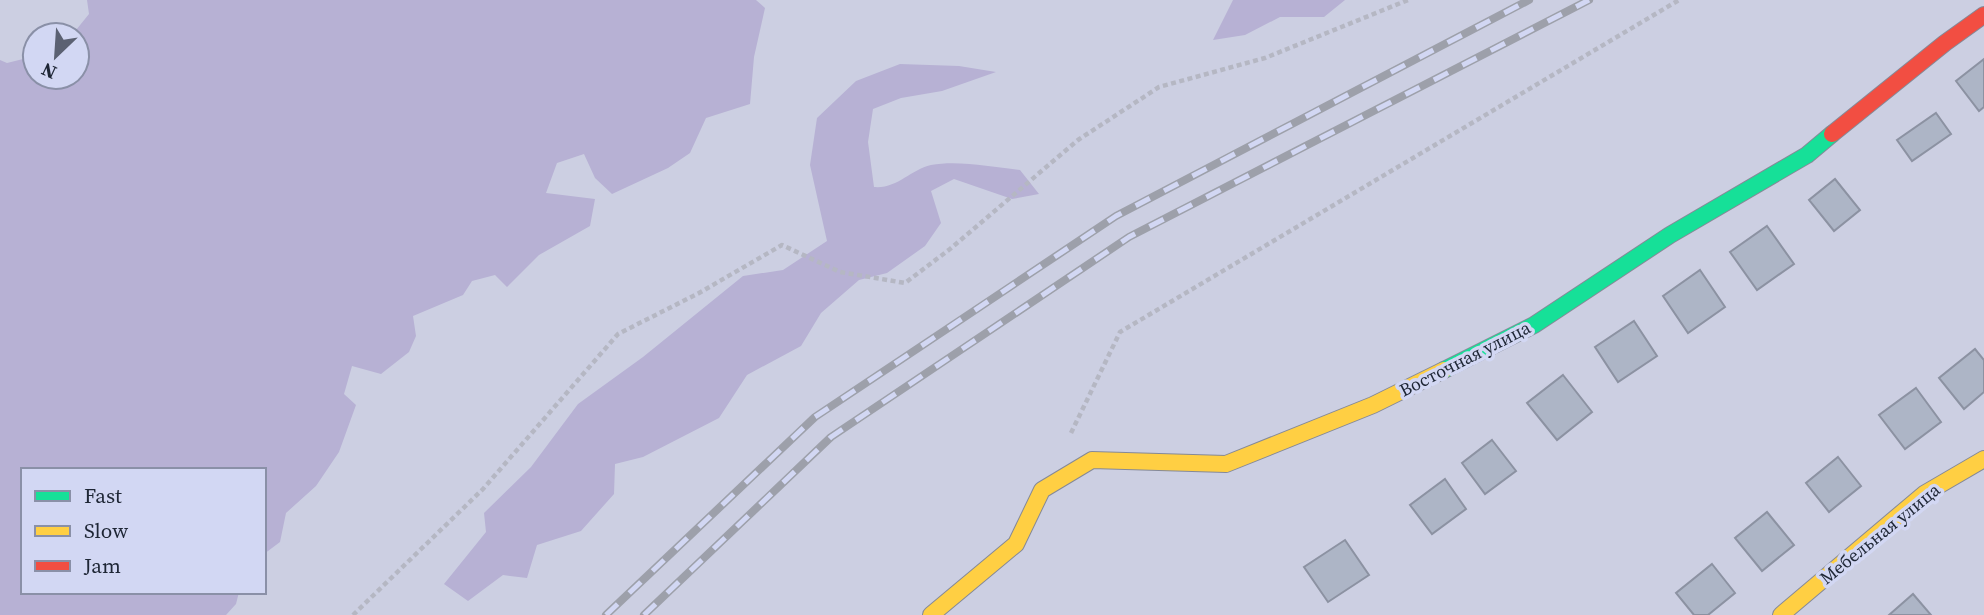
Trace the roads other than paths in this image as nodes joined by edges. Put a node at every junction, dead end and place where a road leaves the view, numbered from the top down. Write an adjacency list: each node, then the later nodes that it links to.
1 (1984, 15): 3 (street, Восточная улица)
2 (1984, 459): 4 (street, Мебельная улица)
3 (931, 615)
4 (1781, 615)

